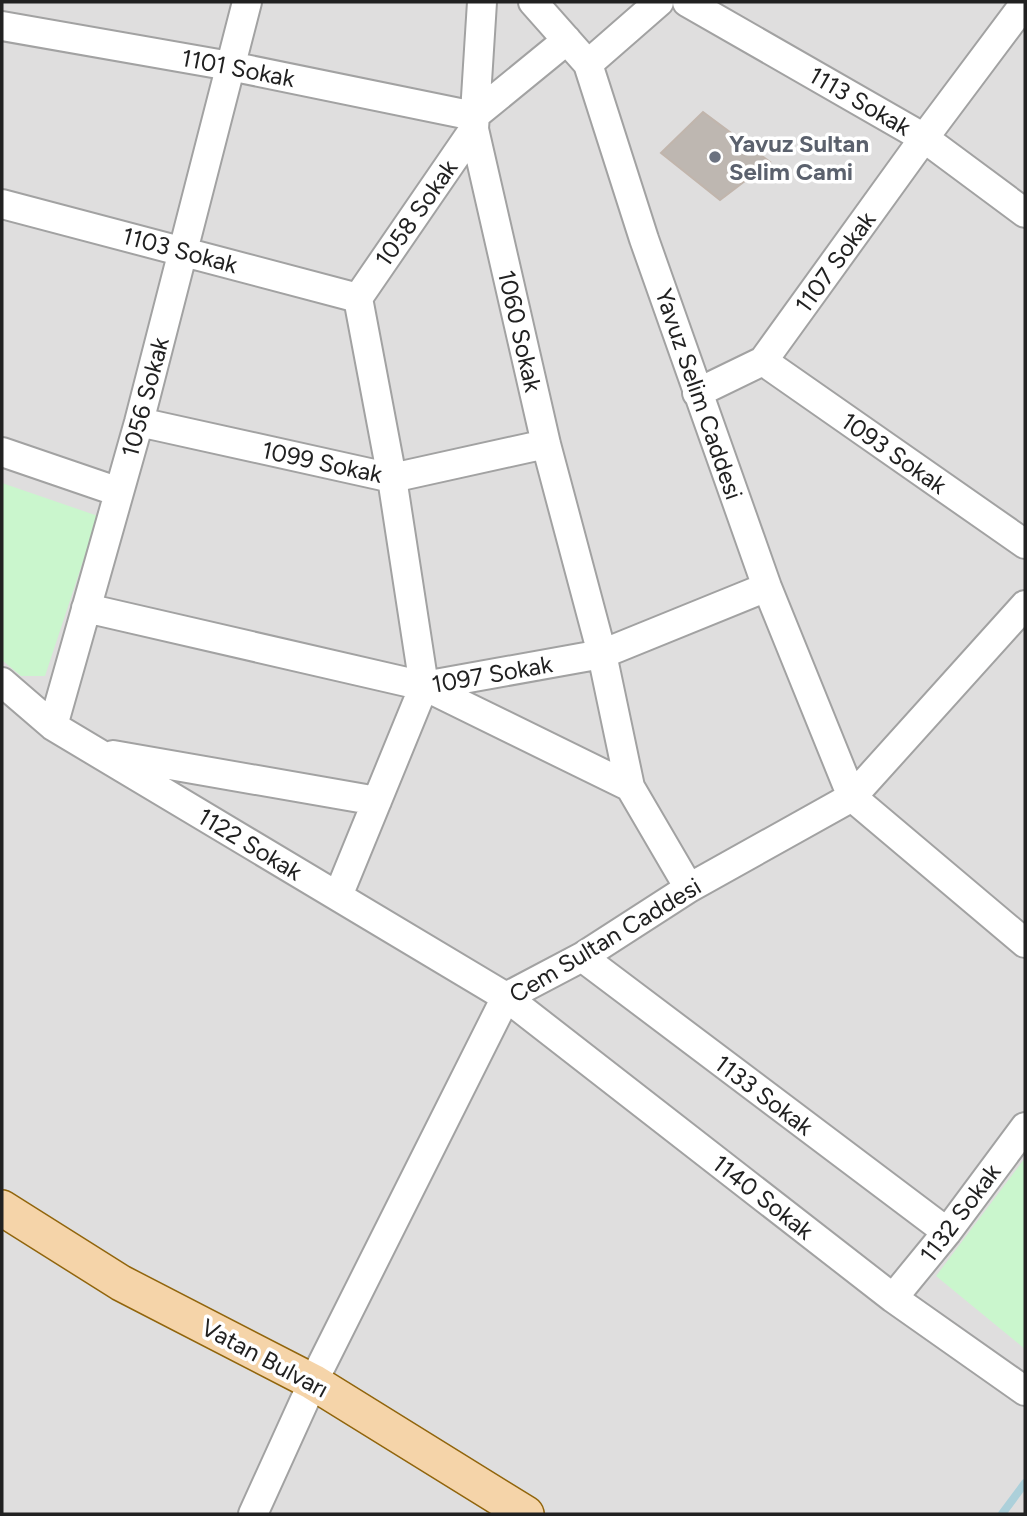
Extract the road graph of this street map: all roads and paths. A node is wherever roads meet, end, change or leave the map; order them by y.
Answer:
1 (247, 2) edge
2 (482, 2) edge
3 (533, 2) edge
4 (659, 2) edge
5 (687, 2) edge
6 (1025, 3) edge
7 (2, 26) edge
8 (567, 40) junction
9 (588, 64) junction
10 (230, 66) junction
11 (474, 123) junction
12 (924, 138) junction
13 (2, 204) edge
14 (1025, 213) edge
15 (184, 251) junction
16 (358, 298) junction
17 (763, 361) junction
18 (697, 393) junction
19 (139, 422) junction
20 (546, 444) junction
21 (2, 452) edge
22 (393, 478) junction
23 (119, 492) junction
24 (1025, 544) edge
25 (767, 587) junction
26 (1025, 605) edge
27 (86, 608) junction
28 (603, 654) junction
29 (2, 682) edge
30 (424, 687) junction
31 (53, 726) junction
32 (97, 752) junction
33 (630, 787) junction
34 (852, 797) junction
35 (377, 801) junction
36 (689, 888) junction
37 (338, 896) junction
38 (1025, 943) edge
39 (582, 957) junction
40 (506, 997) junction
41 (1025, 1127) edge
42 (2, 1208) edge
43 (947, 1233) junction
44 (893, 1298) junction
45 (313, 1382) junction
46 (1025, 1391) edge
47 (253, 1514) edge
48 (526, 1514) edge

1 - 10 street, 1056 Sokak
2 - 11 street, 1060 Sokak
3 - 8 street, Yavuz Selim Caddesi
4 - 9 street
5 - 12 street, 1113 Sokak
6 - 12 street, 1107 Sokak
7 - 10 street, 1101 Sokak
8 - 9 street, Yavuz Selim Caddesi
8 - 11 street
9 - 18 street, Yavuz Selim Caddesi
10 - 11 street, 1101 Sokak
10 - 15 street, 1056 Sokak
11 - 16 street, 1058 Sokak
11 - 20 street, 1060 Sokak
12 - 14 street, 1113 Sokak
12 - 17 street, 1107 Sokak
13 - 15 street, 1103 Sokak
15 - 16 street, 1103 Sokak
15 - 19 street, 1056 Sokak
16 - 22 street
17 - 18 street, 1107 Sokak
17 - 24 street, 1093 Sokak
18 - 25 street, Yavuz Selim Caddesi
19 - 22 street, 1099 Sokak
19 - 23 street, 1056 Sokak
20 - 22 street, 1099 Sokak
20 - 28 street, 1060 Sokak
21 - 23 street
22 - 30 street
23 - 27 street, 1056 Sokak
25 - 28 street, 1097 Sokak
25 - 34 street, Yavuz Selim Caddesi
26 - 34 street, Cem Sultan Caddesi
27 - 30 street, 1097 Sokak
27 - 31 street, 1056 Sokak
28 - 30 street, 1097 Sokak
28 - 33 street, 1060 Sokak
29 - 31 street, 1122 Sokak
30 - 33 street
30 - 35 street
31 - 32 street, 1122 Sokak
32 - 35 street
32 - 37 street, 1122 Sokak
33 - 36 street
34 - 36 street, Cem Sultan Caddesi
34 - 38 street
35 - 37 street
36 - 39 street, Cem Sultan Caddesi
37 - 40 street, 1122 Sokak
39 - 40 street, Cem Sultan Caddesi
39 - 43 street, 1133 Sokak
40 - 44 street, 1140 Sokak
40 - 45 street, Cem Sultan Caddesi
41 - 43 street, 1132 Sokak
42 - 45 main road, Vatan Bulvarı
43 - 44 street, 1132 Sokak
44 - 46 street, 1140 Sokak
45 - 47 street, Cem Sultan Caddesi
45 - 48 main road, Vatan Bulvarı

